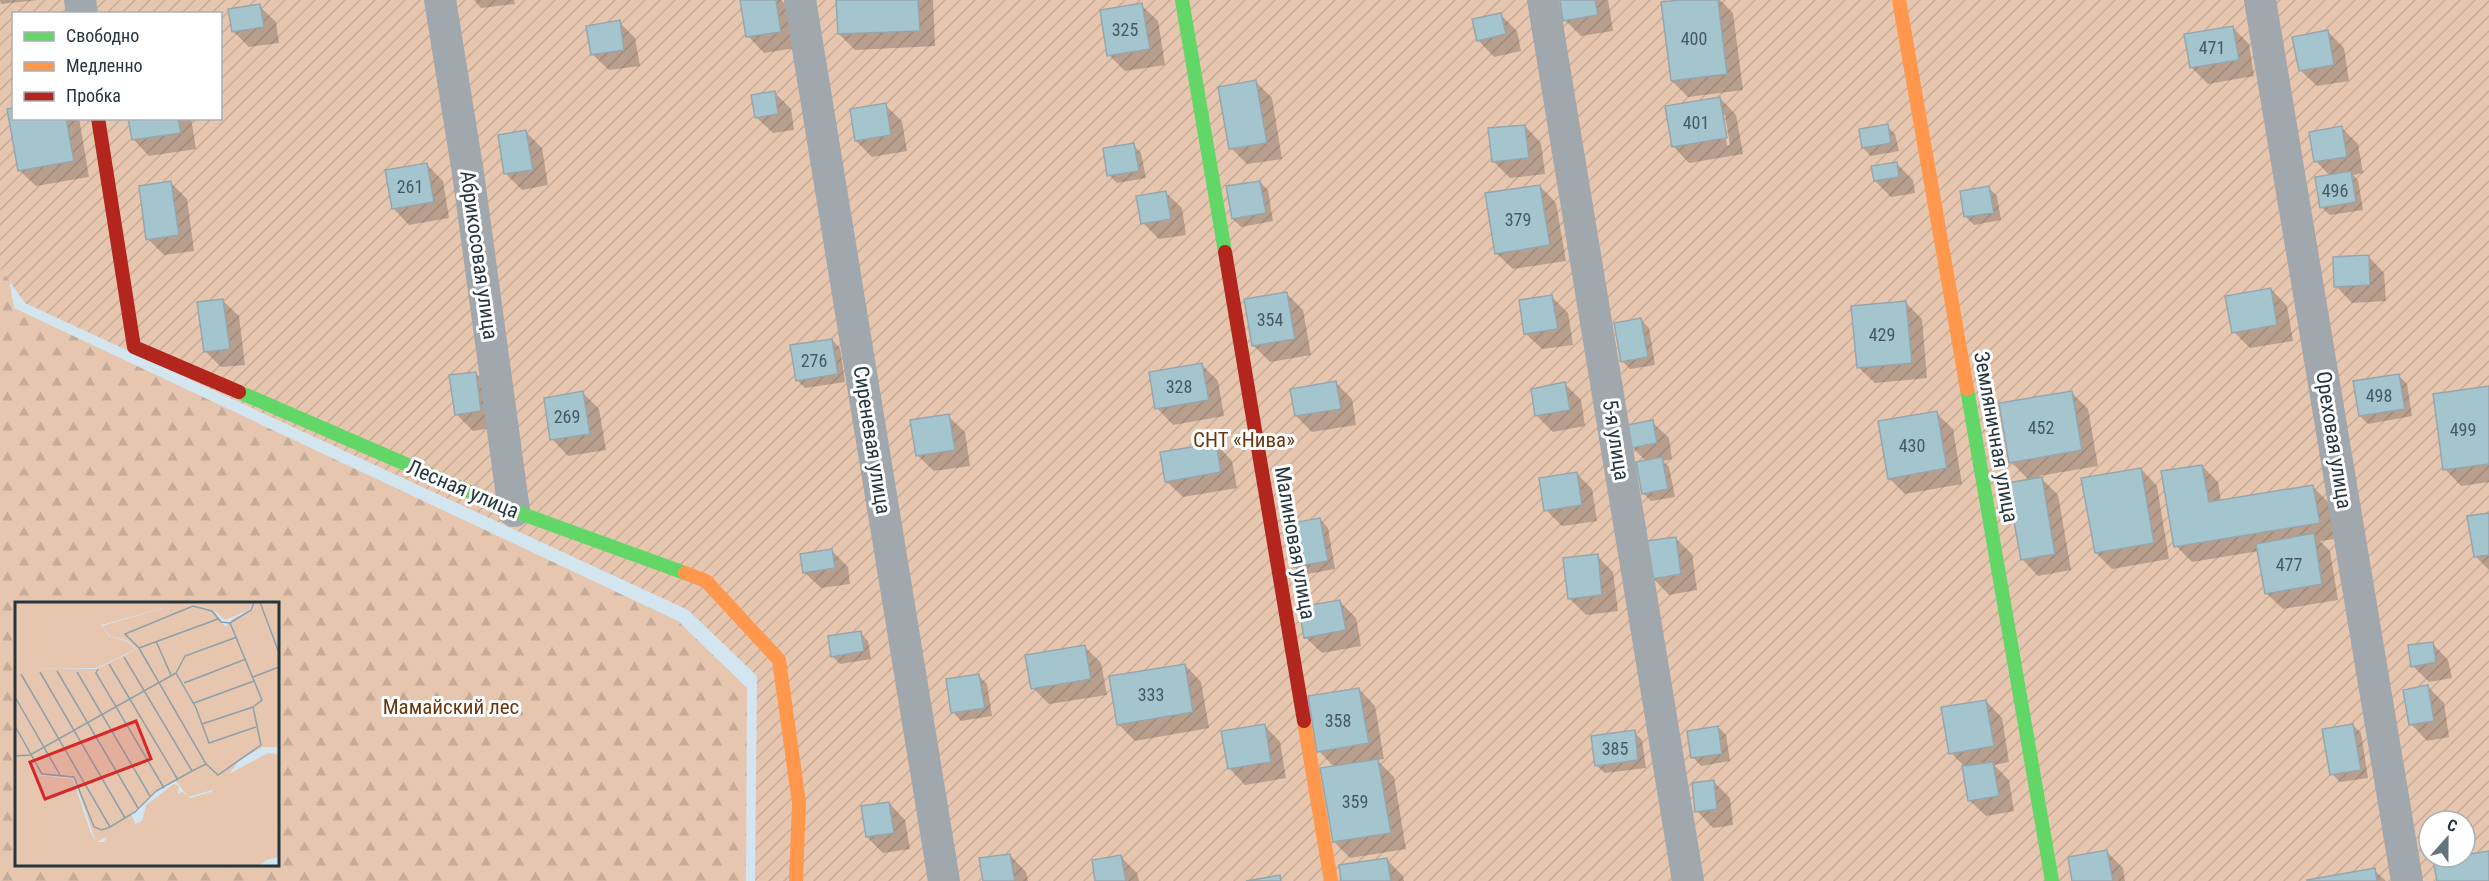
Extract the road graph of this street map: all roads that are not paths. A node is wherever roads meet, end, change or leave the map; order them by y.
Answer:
1 (440, 0) edge
2 (800, 0) edge
3 (1182, 0) edge
4 (1544, 0) edge
5 (1899, 0) edge
6 (2260, 0) edge
7 (98, 120) edge
8 (513, 511) junction
9 (796, 881) edge
10 (944, 881) edge
11 (1331, 881) edge
12 (1688, 881) edge
13 (2052, 881) edge
14 (2407, 881) edge

1 - 8 street, Абрикосовая улица
2 - 10 street, Сиреневая улица
3 - 11 street, Малиновая улица
4 - 12 street, 5-я улица
5 - 13 street, Земляничная улица
6 - 14 street, Ореховая улица
7 - 8 street, Лесная улица
8 - 9 street, Лесная улица

